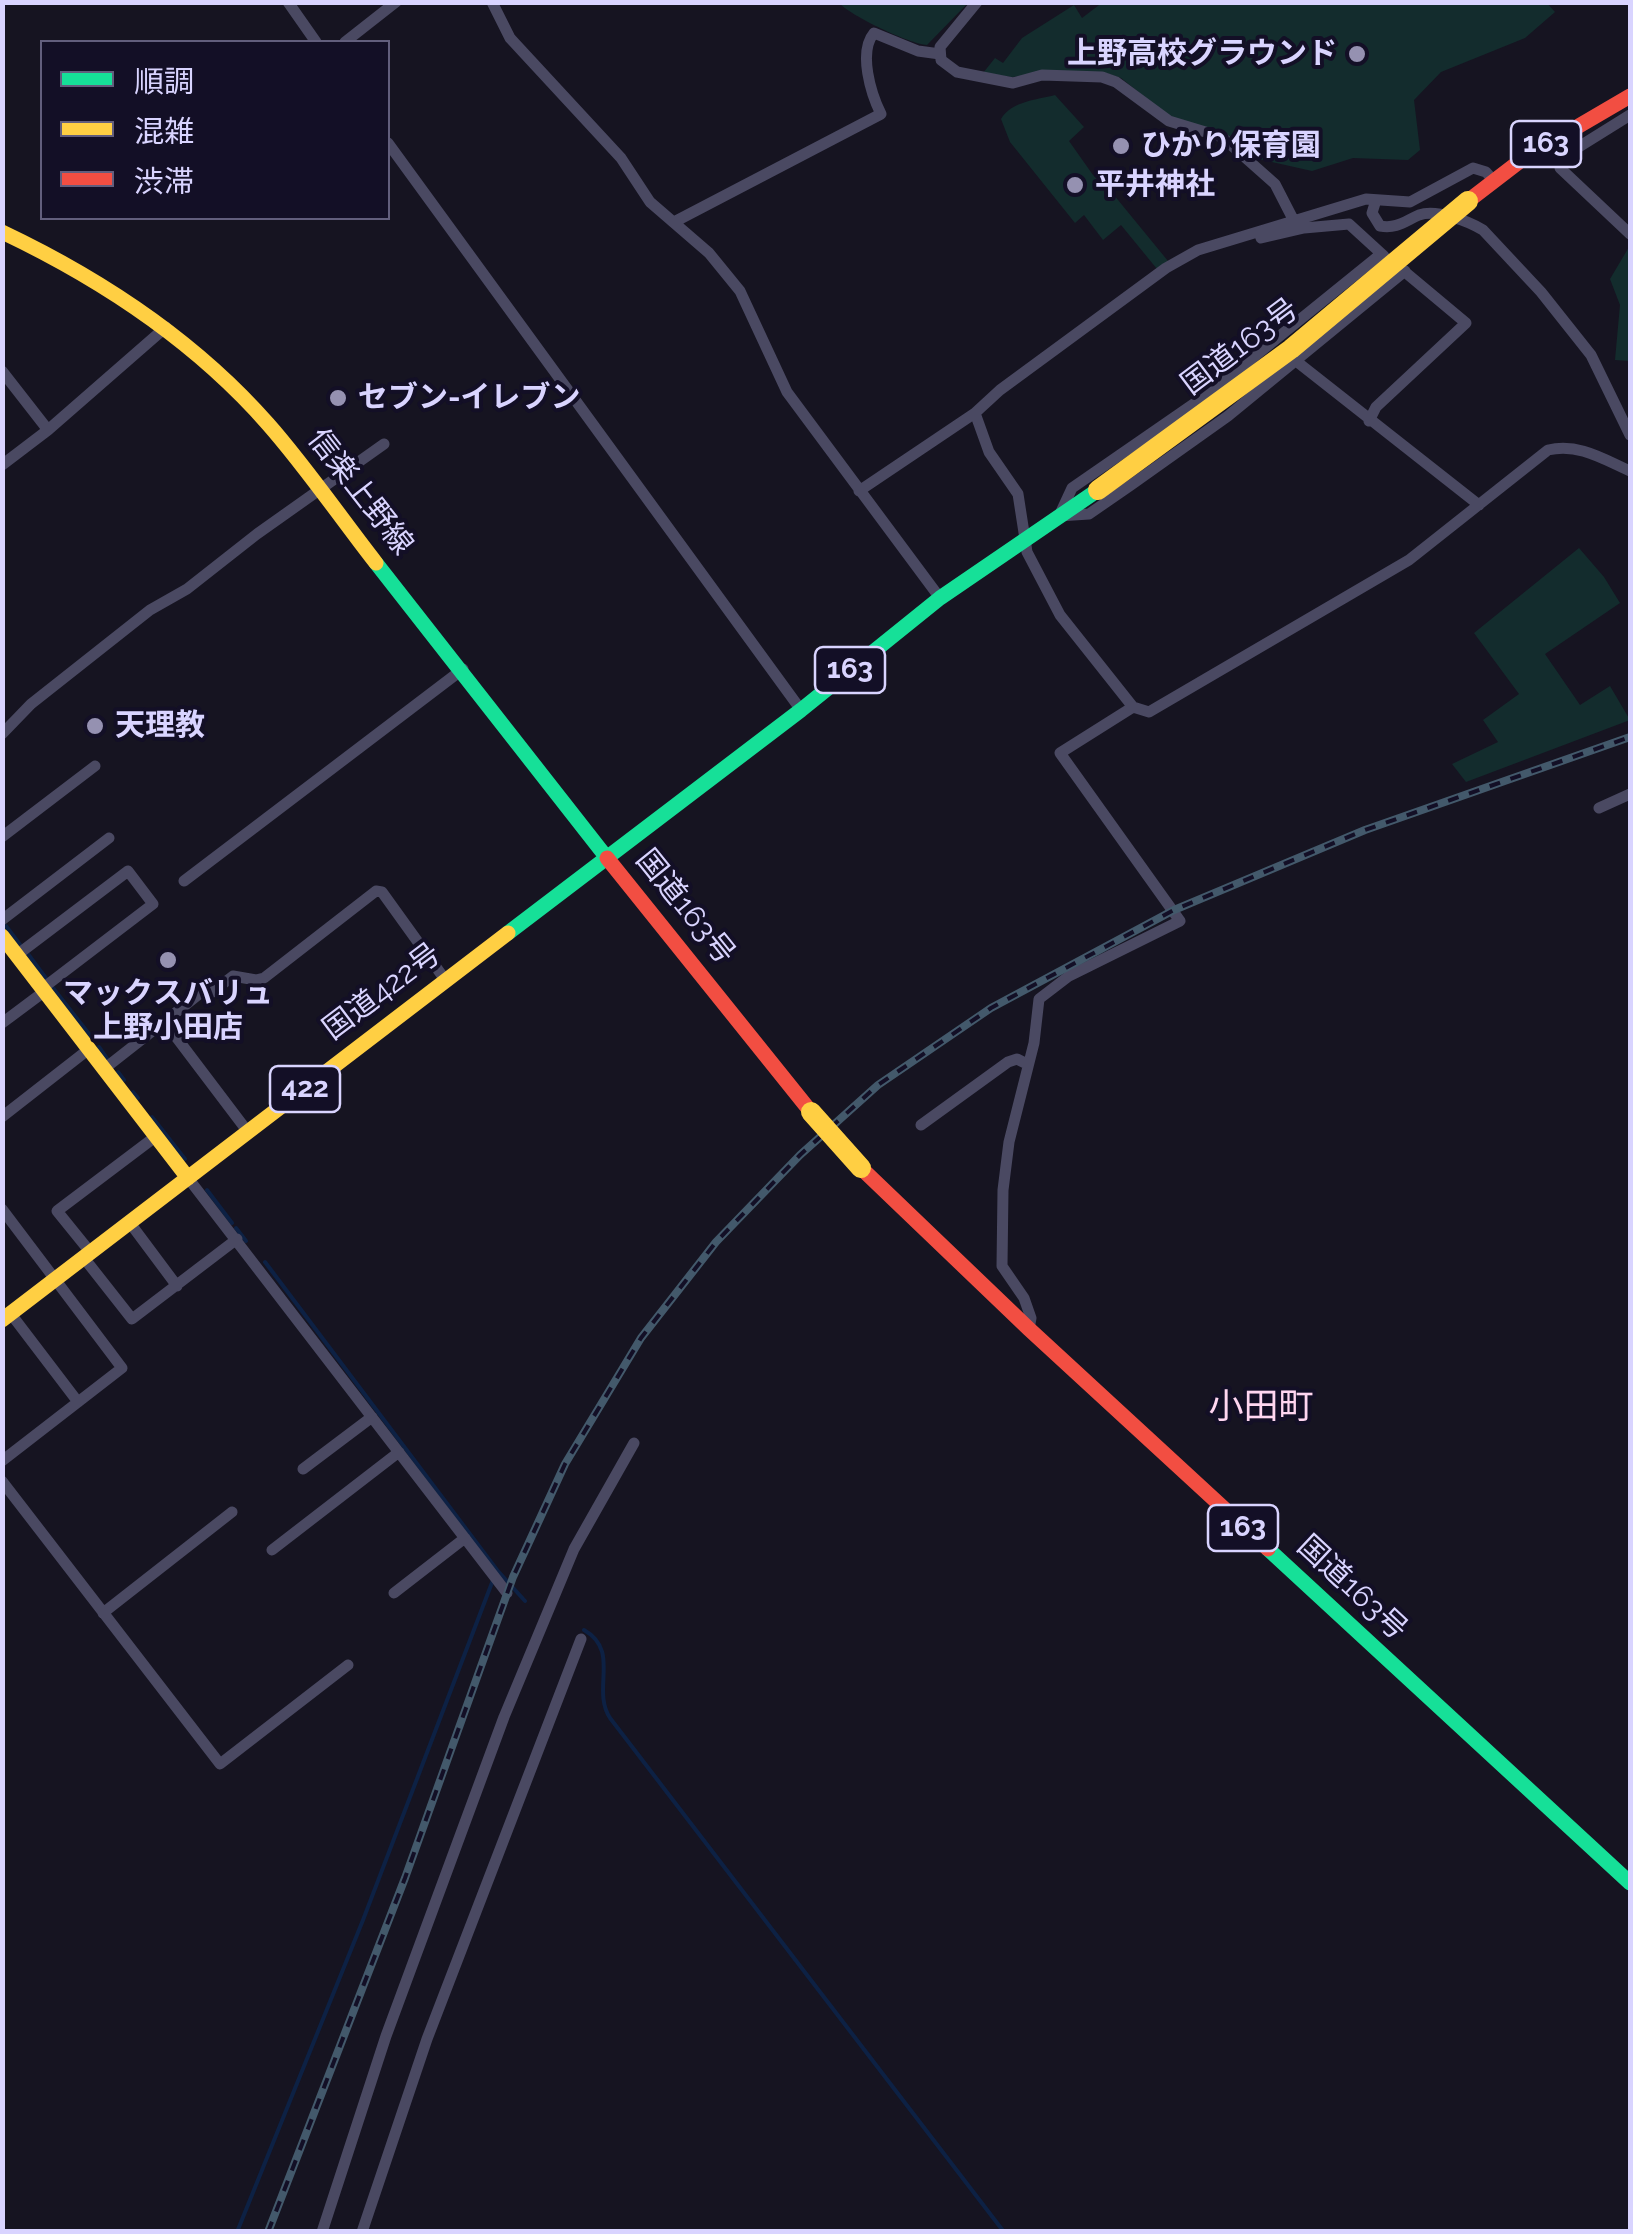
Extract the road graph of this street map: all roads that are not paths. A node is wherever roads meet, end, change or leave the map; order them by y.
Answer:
1 (288, 2) edge
2 (396, 2) edge
3 (492, 2) edge
4 (976, 2) edge
5 (315, 40) edge
6 (348, 40) edge
7 (940, 54) junction
8 (1630, 96) edge
9 (1630, 116) edge
10 (390, 147) edge
11 (1493, 180) junction
12 (1376, 200) junction
13 (676, 221) junction
14 (1294, 221) junction
15 (2, 232) edge
16 (1630, 234) edge
17 (1229, 241) junction
18 (1382, 254) junction
19 (1404, 271) junction
20 (166, 327) junction
21 (1296, 361) junction
22 (2, 370) edge
23 (975, 412) junction
24 (1369, 421) junction
25 (48, 430) junction
26 (1630, 435) edge
27 (384, 444) dead end
28 (2, 465) edge
29 (1630, 472) edge
30 (320, 490) junction
31 (860, 491) junction
32 (1479, 504) junction
33 (1059, 516) junction
34 (1025, 538) junction
35 (940, 598) junction
36 (463, 669) junction
37 (1134, 708) junction
38 (800, 710) junction
39 (2, 734) edge
40 (95, 766) dead end
41 (1630, 794) edge
42 (1599, 808) dead end
43 (2, 837) edge
44 (109, 838) dead end
45 (607, 858) junction
46 (184, 881) dead end
47 (2, 920) edge
48 (2, 936) edge
49 (18, 955) junction
50 (446, 981) junction
51 (44, 990) junction
52 (169, 1018) junction
53 (2, 1024) edge
54 (90, 1050) junction
55 (1028, 1064) junction
56 (104, 1068) junction
57 (2, 1118) edge
58 (921, 1126) dead end
59 (248, 1132) junction
60 (156, 1136) junction
61 (188, 1178) junction
62 (2, 1209) edge
63 (130, 1223) junction
64 (237, 1240) junction
65 (88, 1256) junction
66 (56, 1280) junction
67 (177, 1286) junction
68 (7, 1317) edge
69 (1029, 1329) junction
70 (78, 1402) junction
71 (372, 1417) junction
72 (634, 1443) dead end
73 (399, 1452) junction
74 (2, 1461) edge
75 (303, 1469) dead end
76 (2, 1481) edge
77 (232, 1512) dead end
78 (465, 1538) junction
79 (272, 1550) dead end
80 (394, 1593) dead end
81 (507, 1593) dead end
82 (103, 1613) junction
83 (581, 1638) dead end
84 (348, 1665) dead end
85 (1630, 1882) edge
86 (322, 2232) edge
87 (362, 2232) edge

1 - 5 street
2 - 6 street
3 - 13 street
4 - 7 street
7 - 13 street
7 - 14 street
8 - 11 main road, 国道163号 / 163
9 - 16 street
10 - 38 street
11 - 12 street
11 - 33 main road, 国道163号 / 163, bridge
12 - 14 street
12 - 26 street
13 - 31 street
14 - 17 street
15 - 20 main road, 信楽上野線
17 - 18 street
17 - 23 street
18 - 19 street
18 - 33 street
19 - 21 street
19 - 24 street
20 - 25 street
20 - 30 main road, 信楽上野線
21 - 24 street
21 - 33 street
22 - 25 street
23 - 31 street
23 - 34 street
24 - 32 street
25 - 28 street
27 - 30 street
29 - 32 street
30 - 36 main road, 信楽上野線
30 - 39 street
31 - 35 street
32 - 37 street
33 - 34 main road, 国道163号 / 163
34 - 35 main road, 国道163号 / 163
34 - 37 street
35 - 38 main road, 国道163号 / 163
36 - 45 main road, 信楽上野線
36 - 46 street
37 - 55 street
38 - 45 main road, 国道163号 / 163
40 - 43 street
41 - 42 street
44 - 47 street
45 - 50 main road, 国道422号 / 422
45 - 69 main road, 国道163号 / 163, bridge
48 - 49 main road
49 - 51 main road
49 - 51 street
50 - 52 street
50 - 59 main road, 国道422号 / 422
51 - 53 street
51 - 54 main road
52 - 56 street
52 - 59 street
54 - 56 main road
54 - 57 street
55 - 58 street
55 - 69 street
56 - 60 main road
59 - 61 main road, 国道422号 / 422
60 - 61 main road
60 - 65 street
61 - 63 main road, 国道422号 / 422
61 - 64 street
62 - 66 street
63 - 65 main road, 国道422号 / 422
63 - 67 street
64 - 67 street
64 - 71 street
65 - 66 main road, 国道422号 / 422
65 - 67 street
66 - 68 main road, 国道422号 / 422
66 - 70 street
68 - 70 street
69 - 85 main road, 国道163号 / 163
70 - 74 street
71 - 73 street
71 - 75 street
72 - 86 street
73 - 78 street
73 - 79 street
76 - 82 street
77 - 82 street
78 - 80 street
78 - 81 street
82 - 84 street
83 - 87 street

